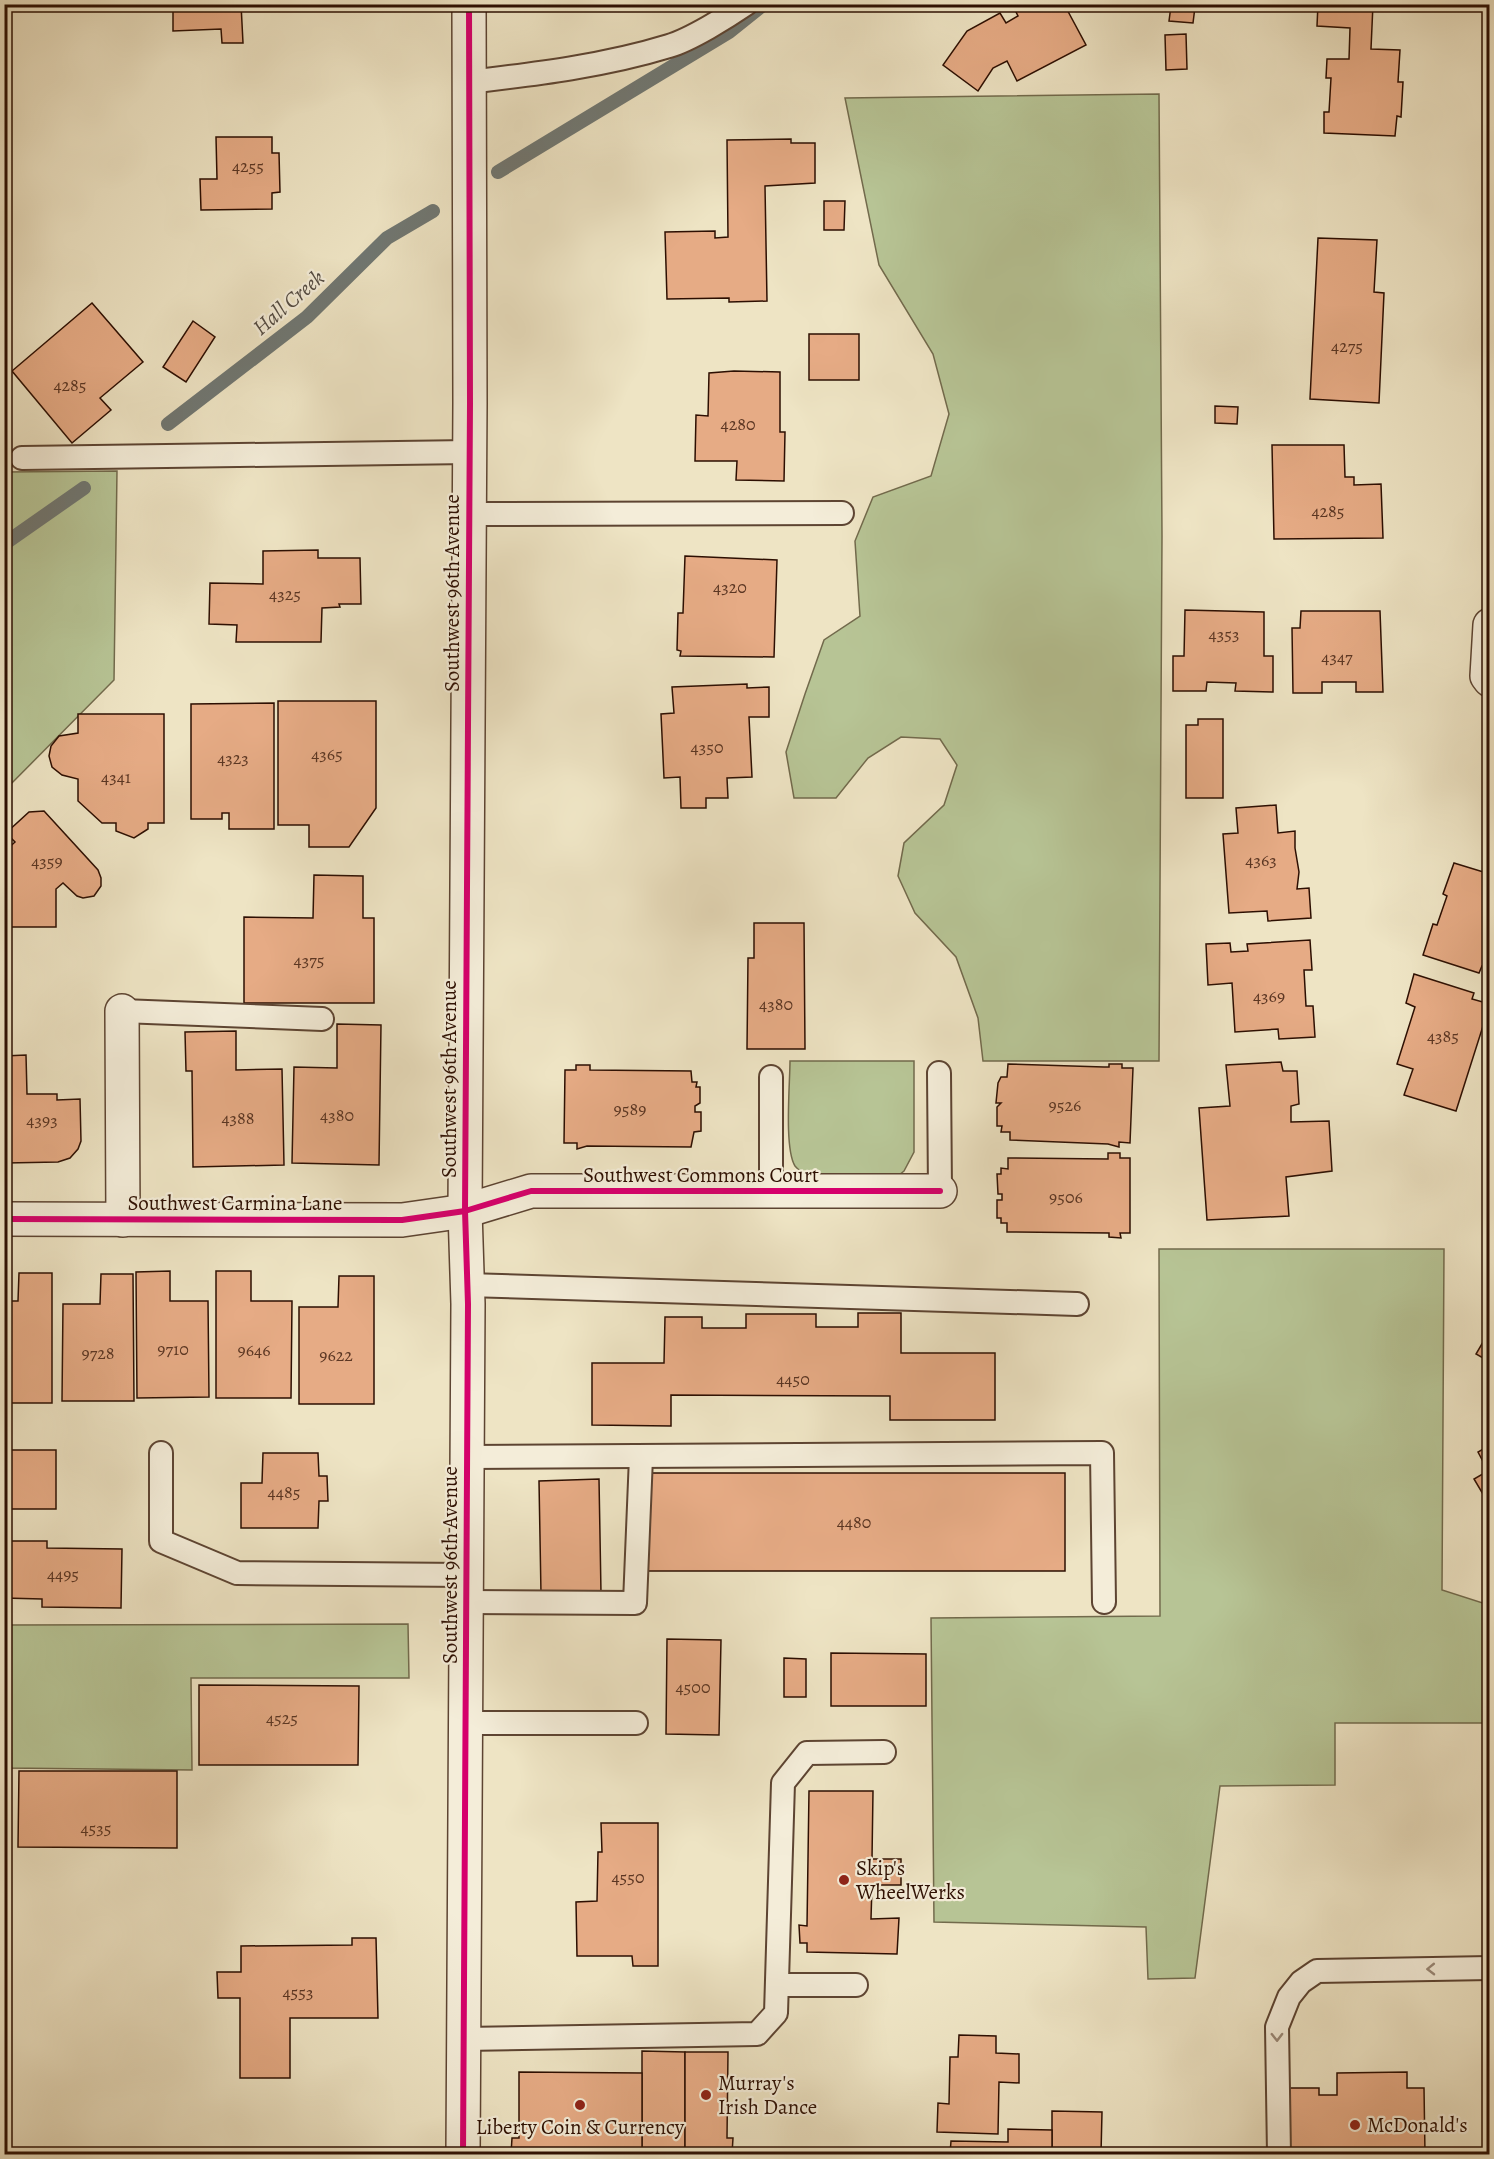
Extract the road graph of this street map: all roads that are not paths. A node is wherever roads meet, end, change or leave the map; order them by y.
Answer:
1 (469, 4) edge
2 (746, 4) edge
3 (469, 82) junction
4 (469, 452) junction
5 (22, 458) dead end
6 (842, 513) dead end
7 (469, 514) junction
8 (1490, 625) edge
9 (1490, 680) edge
10 (122, 1011) joint
11 (322, 1019) dead end
12 (939, 1073) dead end
13 (771, 1077) dead end
14 (940, 1191) joint
15 (771, 1192) junction
16 (465, 1211) junction
17 (4, 1219) edge
18 (123, 1220) junction
19 (467, 1285) junction
20 (1077, 1304) dead end
21 (161, 1454) dead end
22 (641, 1456) junction
23 (467, 1457) junction
24 (466, 1588) junction
25 (1104, 1602) dead end
26 (465, 1723) junction
27 (636, 1723) dead end
28 (884, 1752) dead end
29 (1490, 1968) edge
30 (777, 1985) junction
31 (856, 1985) dead end
32 (464, 2039) junction
33 (463, 2154) edge
34 (1279, 2154) edge

1 - 3 street, Southwest 96th Avenue
2 - 3 lane
3 - 4 street, Southwest 96th Avenue
4 - 5 lane
4 - 7 street, Southwest 96th Avenue
6 - 7 lane
7 - 16 street, Southwest 96th Avenue
8 - 9 street
10 - 11 lane
10 - 18 street
12 - 14 lane
13 - 15 lane
14 - 15 street, Southwest Commons Court
15 - 16 street, Southwest Commons Court
16 - 18 street, Southwest Carmina Lane
16 - 19 street, Southwest 96th Avenue
17 - 18 street, Southwest Carmina Lane
19 - 20 lane
19 - 23 street, Southwest 96th Avenue
21 - 24 lane
22 - 23 lane
22 - 24 lane
22 - 25 lane
23 - 24 street, Southwest 96th Avenue
24 - 26 street, Southwest 96th Avenue
26 - 27 lane
26 - 32 street, Southwest 96th Avenue
28 - 30 lane
29 -> 34 lane
30 - 31 lane
30 - 32 lane
32 - 33 street, Southwest 96th Avenue

